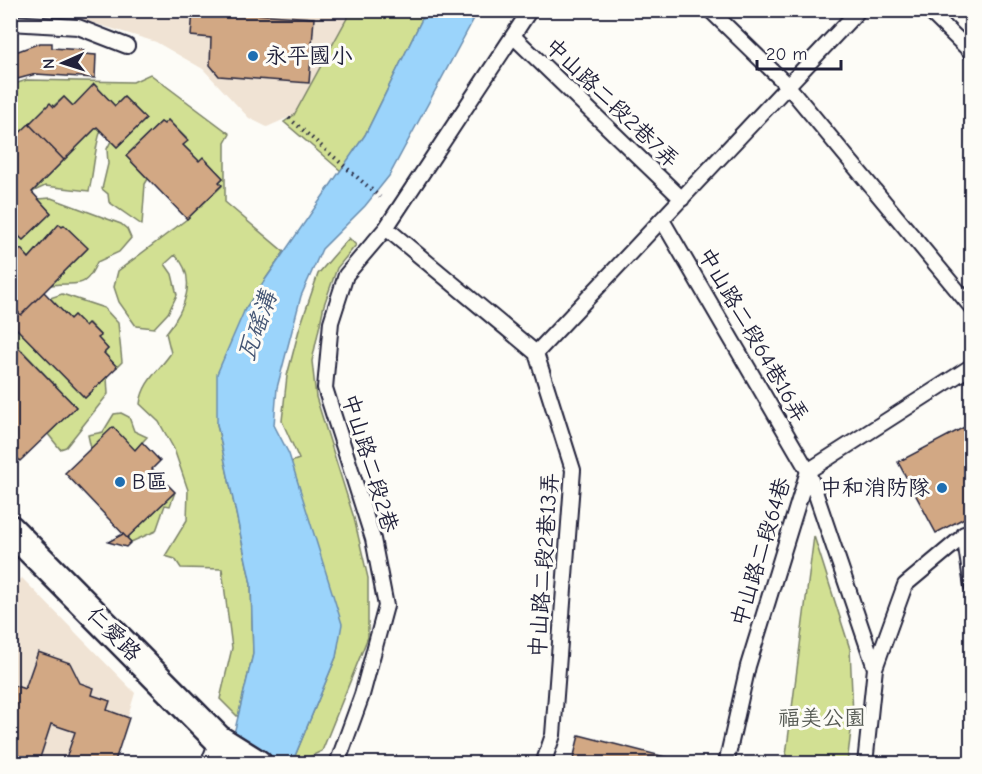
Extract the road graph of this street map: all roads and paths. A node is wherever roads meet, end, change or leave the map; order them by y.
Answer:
1 (530, 10) edge
2 (710, 10) edge
3 (858, 10) edge
4 (928, 10) edge
5 (10, 23) edge
6 (513, 36) junction
7 (128, 46) dead end
8 (972, 53) edge
9 (788, 86) junction
10 (289, 118) dead end
11 (380, 197) dead end
12 (682, 200) junction
13 (662, 220) junction
14 (386, 228) junction
15 (972, 308) edge
16 (536, 353) junction
17 (972, 366) edge
18 (808, 471) junction
19 (968, 532) edge
20 (13, 539) edge
21 (972, 587) edge
22 (875, 668) junction
23 (218, 739) junction
24 (208, 764) edge
25 (258, 764) edge
26 (337, 764) edge
27 (543, 764) edge
28 (726, 764) edge
29 (865, 764) edge

1 - 6 lane, 中山路二段2巷
2 - 9 lane
3 - 9 lane
4 - 8 lane
5 - 7 lane
6 - 12 lane, 中山路二段2巷7弄
6 - 14 lane, 中山路二段2巷
9 - 12 lane
9 - 15 lane
10 - 11 path
12 - 13 lane
13 - 16 lane
13 - 18 lane, 中山路二段64巷16弄
14 - 16 lane
14 - 26 lane, 中山路二段2巷
16 - 27 lane, 中山路二段2巷13弄
17 - 18 lane, 中山路二段64巷
18 - 22 lane, 中山路二段64巷16弄
18 - 28 lane, 中山路二段64巷
19 - 21 lane
19 - 22 lane
20 - 23 street, 仁愛路
22 - 29 lane
23 - 24 lane
23 - 25 street, 仁愛路

